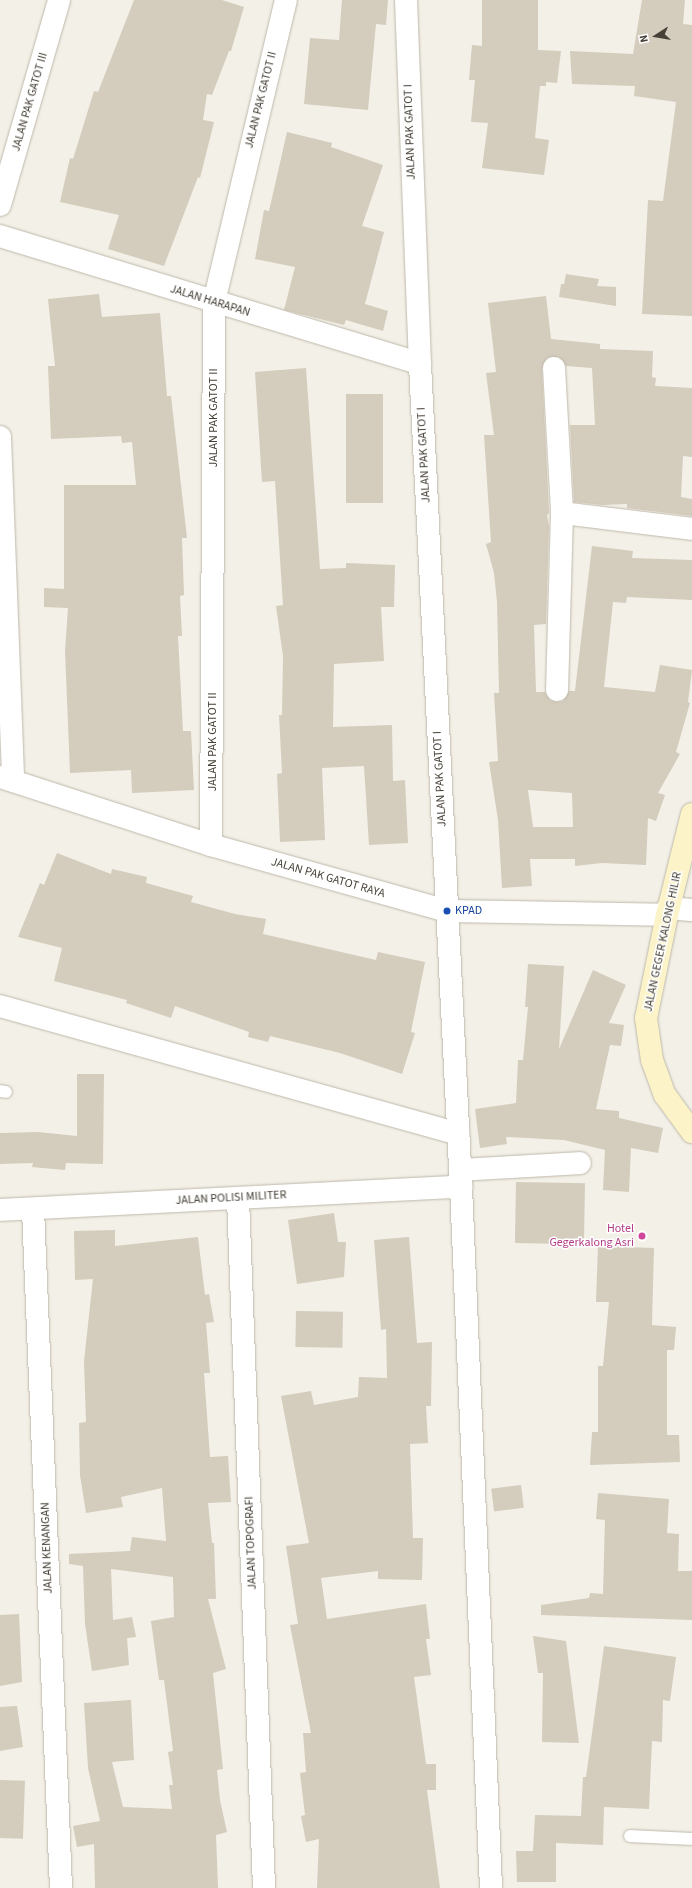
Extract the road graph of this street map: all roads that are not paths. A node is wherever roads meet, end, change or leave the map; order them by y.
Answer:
1 (60, 0) edge
2 (286, 0) edge
3 (406, 0) edge
4 (0, 205) edge
5 (0, 236) edge
6 (214, 302) junction
7 (420, 364) junction
8 (554, 368) dead end
9 (0, 437) edge
10 (562, 513) junction
11 (692, 529) edge
12 (557, 690) dead end
13 (7, 779) edge
14 (692, 814) edge
15 (211, 845) junction
16 (692, 910) edge
17 (447, 911) junction
18 (668, 912) junction
19 (0, 1006) edge
20 (692, 1132) edge
21 (458, 1134) junction
22 (580, 1162) dead end
23 (461, 1179) junction
24 (238, 1198) junction
25 (33, 1209) junction
26 (0, 1210) edge
27 (630, 1836) dead end
28 (692, 1839) edge
29 (61, 1888) edge
30 (264, 1888) edge
31 (491, 1888) edge

1 - 4 street, JALAN PAK GATOT III
2 - 6 street, JALAN PAK GATOT II
3 - 7 street, JALAN PAK GATOT I
5 - 6 street, JALAN HARAPAN
6 - 7 street, JALAN HARAPAN
6 - 15 street, JALAN PAK GATOT II
7 - 17 street, JALAN PAK GATOT I
8 - 10 street
9 - 13 street
10 - 11 street
10 - 12 street
13 - 15 street, JALAN PAK GATOT RAYA
14 - 18 main road, JALAN GEGER KALONG HILIR
15 - 17 street, JALAN PAK GATOT RAYA
16 - 18 street, JALAN PAK GATOT RAYA
17 - 18 street, JALAN PAK GATOT RAYA
17 - 21 street, JALAN PAK GATOT I
18 - 20 main road, JALAN GEGER KALONG HILIR
19 - 21 street
21 - 23 street, JALAN PAK GATOT I
22 - 23 street, JALAN POLISI MILITER
23 - 24 street, JALAN POLISI MILITER
23 - 31 street, JALAN PAK GATOT I
24 - 25 street, JALAN POLISI MILITER
24 - 30 street, JALAN TOPOGRAFI
25 - 26 street, JALAN POLISI MILITER
25 - 29 street, JALAN KENANGAN
27 - 28 lane

